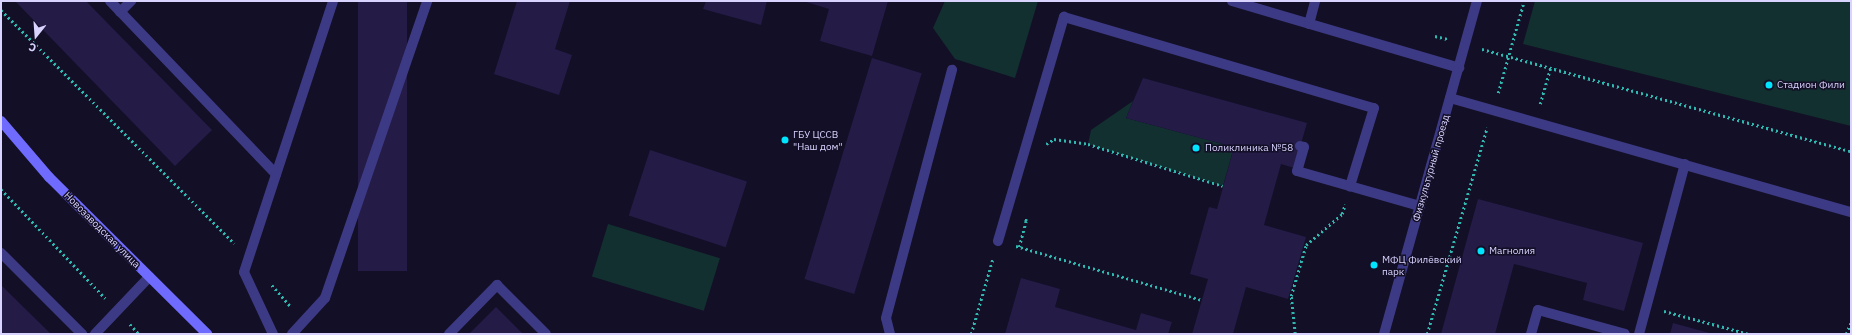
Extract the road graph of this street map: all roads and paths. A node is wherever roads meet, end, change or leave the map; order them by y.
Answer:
1 (110, 1) edge
2 (131, 1) edge
3 (333, 1) edge
4 (427, 1) edge
5 (1232, 1) edge
6 (1315, 1) edge
7 (1477, 1) edge
8 (1524, 1) edge
9 (1, 10) edge
10 (120, 12) junction
11 (1309, 24) junction
12 (1435, 36) dead end
13 (1465, 44) junction
14 (1508, 56) junction
15 (1459, 68) junction
16 (1550, 68) junction
17 (952, 70) dead end
18 (1450, 98) junction
19 (1493, 110) junction
20 (1, 121) edge
21 (1536, 121) junction
22 (1044, 145) dead end
23 (1300, 146) dead end
24 (1851, 151) edge
25 (1685, 164) junction
26 (276, 174) junction
27 (1223, 186) dead end
28 (1350, 186) junction
29 (1, 189) edge
30 (1420, 206) junction
31 (1851, 212) edge
32 (1023, 214) dead end
33 (998, 241) junction
34 (1019, 247) junction
35 (1, 254) edge
36 (249, 257) junction
37 (149, 277) junction
38 (268, 281) dead end
39 (1202, 300) dead end
40 (1647, 306) junction
41 (117, 311) junction
42 (303, 322) junction
43 (1851, 322) edge
44 (82, 334) edge
45 (95, 334) edge
46 (140, 334) edge
47 (207, 334) edge
48 (273, 334) edge
49 (292, 334) edge
50 (449, 334) edge
51 (546, 334) edge
52 (890, 334) edge
53 (971, 334) edge
54 (1295, 334) edge
55 (1384, 334) edge
56 (1427, 334) edge
57 (1531, 334) edge
58 (1625, 334) edge
59 (1639, 334) edge
60 (1749, 334) edge
61 (1846, 334) edge

1 - 10 street
2 - 10 street
3 - 26 street
4 - 42 street
5 - 11 street
6 - 11 street
7 - 13 street, Физкультурный проезд
8 - 14 path
9 - 36 path
10 - 26 street
11 - 15 street
12 - 13 path
13 - 14 path
13 - 15 street, Физкультурный проезд
14 - 16 path
14 - 19 path
15 - 18 street, Физкультурный проезд
16 - 21 path
16 - 24 path
17 - 52 street
18 - 19 street
18 - 30 street, Физкультурный проезд
19 - 21 street
19 - 56 path
20 - 37 street, Новозаводская улица
21 - 25 street
22 - 27 path
23 - 28 street
25 - 31 street
25 - 40 street
26 - 36 street
28 - 30 street
28 - 33 street
28 - 54 path
29 - 41 path
30 - 55 street, Физкультурный проезд
32 - 34 path
33 - 34 path
33 - 53 path
34 - 39 path
35 - 44 street
36 - 48 street
37 - 41 street
37 - 47 street, Новозаводская улица
38 - 42 path
40 - 59 street
40 - 60 path
41 - 45 street
41 - 46 path
42 - 49 street
43 - 61 path
50 - 51 street
57 - 58 street

